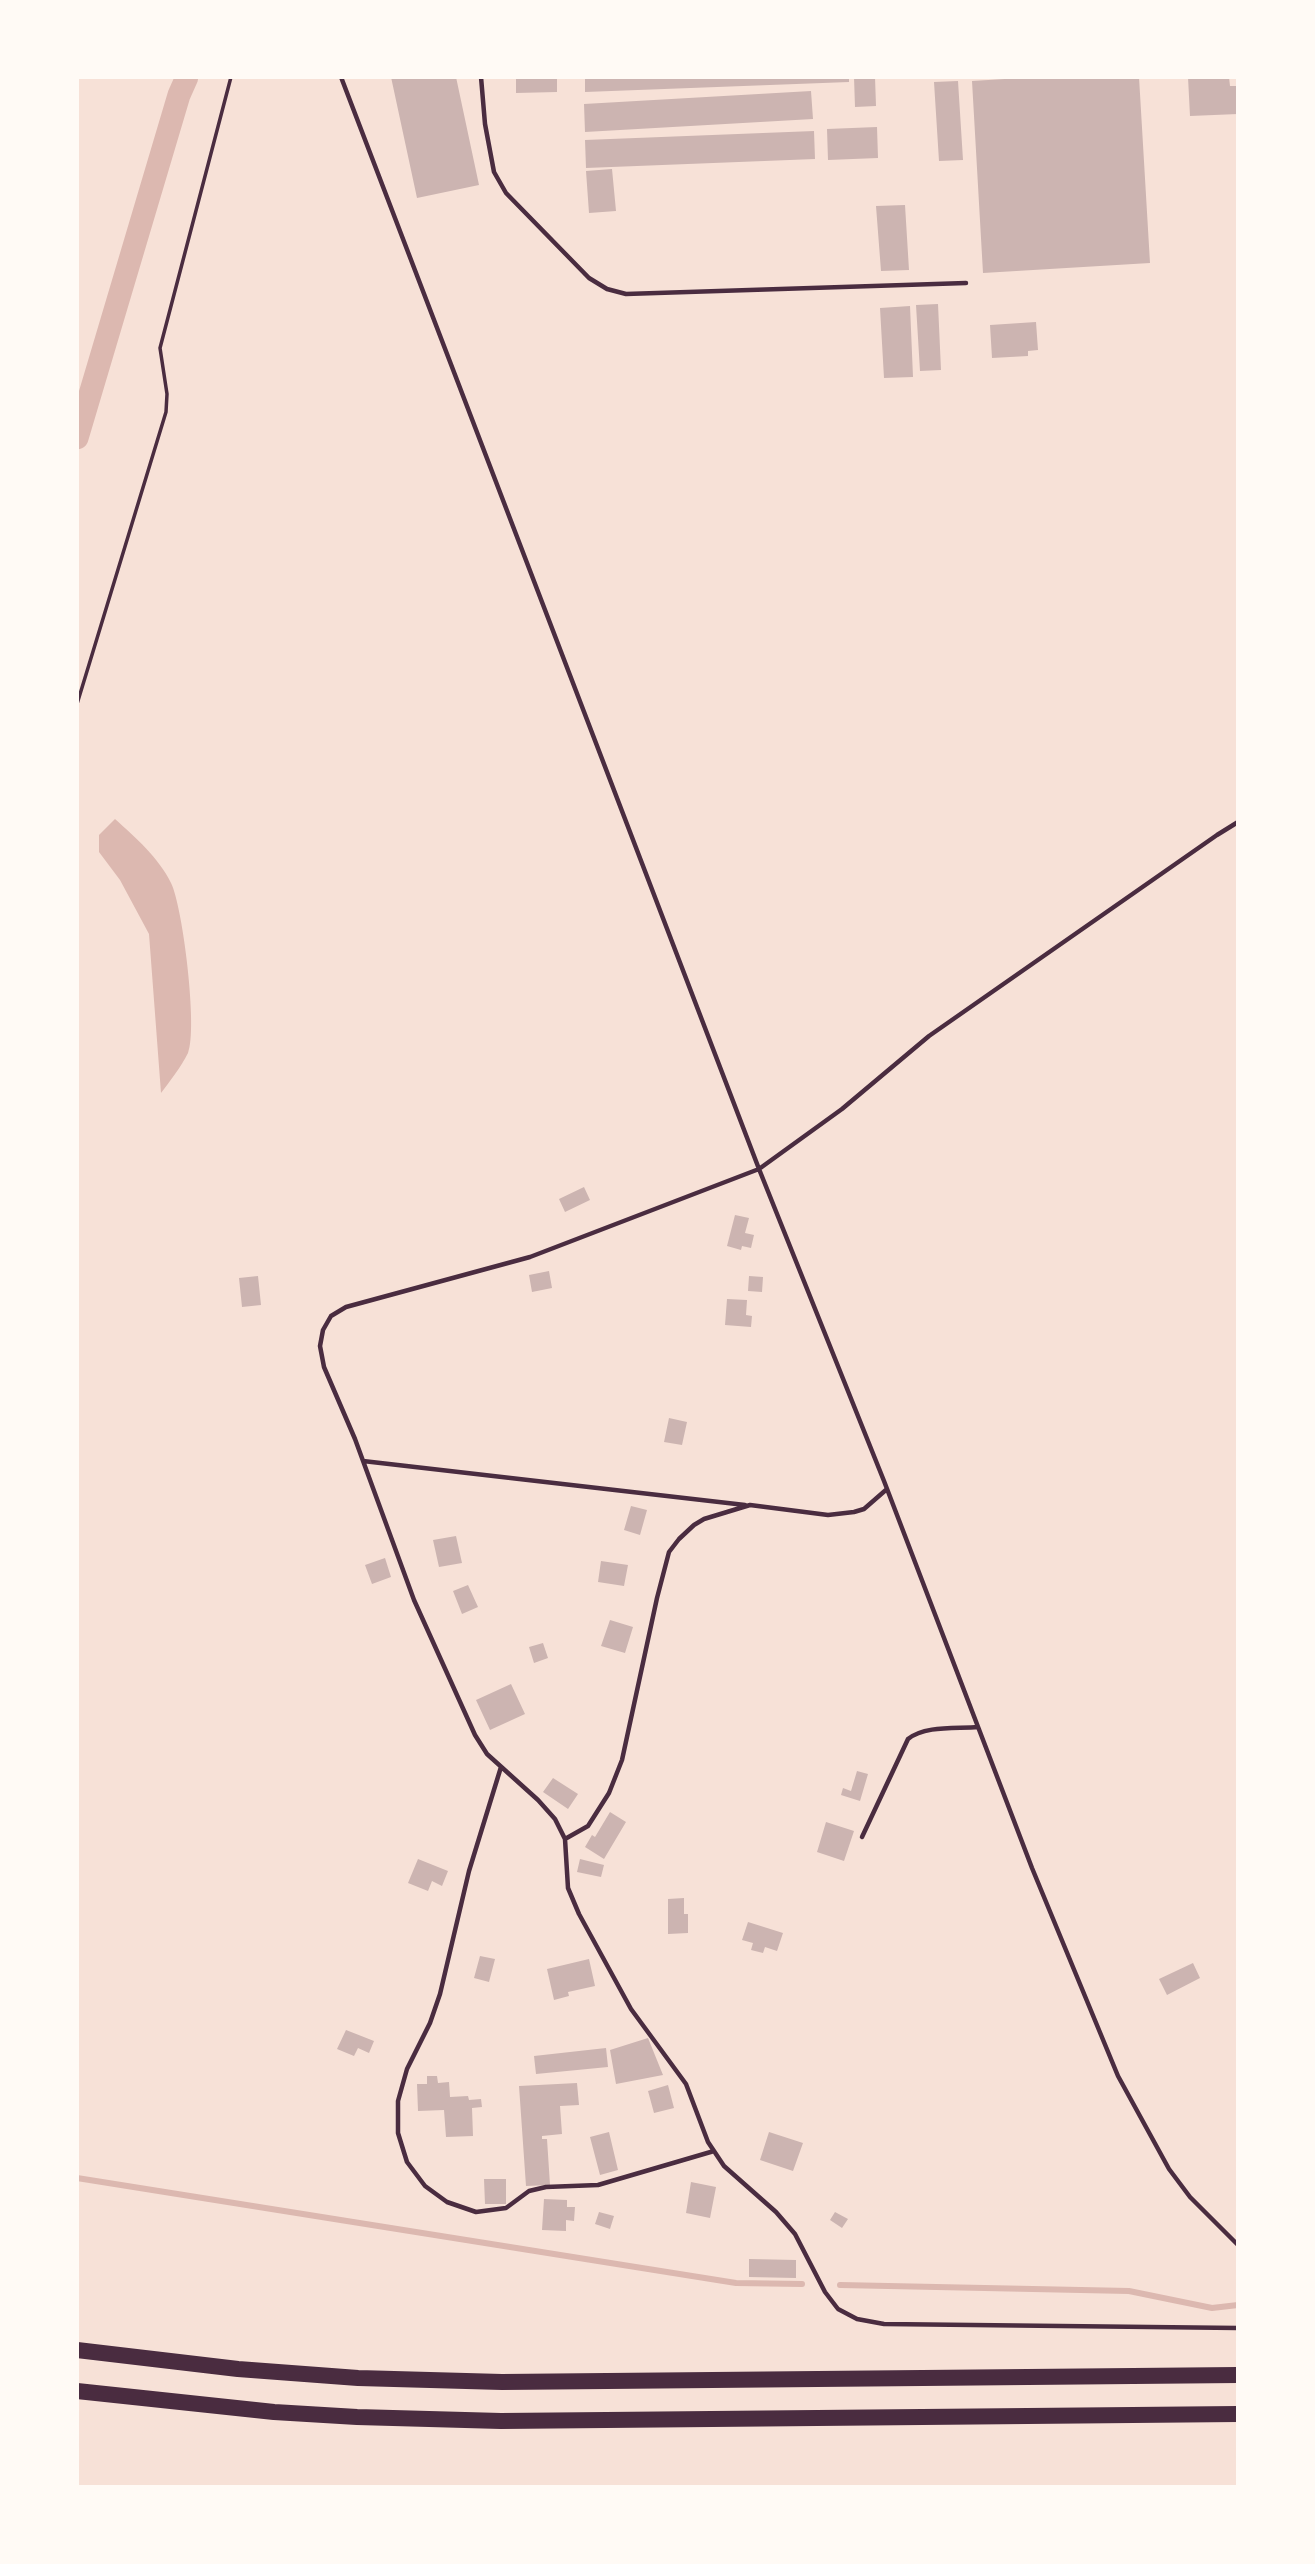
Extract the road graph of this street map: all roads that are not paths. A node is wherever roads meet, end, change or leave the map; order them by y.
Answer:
1 (341, 77) edge
2 (481, 77) edge
3 (966, 283) dead end
4 (1238, 822) edge
5 (759, 1169) junction
6 (363, 1461) junction
7 (887, 1489) junction
8 (750, 1505) junction
9 (978, 1727) junction
10 (501, 1767) junction
11 (862, 1837) dead end
12 (565, 1839) junction
13 (714, 2151) junction
14 (1238, 2245) edge
15 (1238, 2328) edge
16 (77, 2343) edge
17 (77, 2350) edge
18 (139, 2358) junction
19 (1238, 2375) edge
20 (77, 2391) edge
21 (1238, 2414) edge

1 - 5 lane
2 - 3 lane
4 - 5 lane
5 - 6 lane
5 - 7 lane
6 - 8 lane
6 - 10 lane
7 - 8 lane
7 - 9 lane
8 - 12 lane
9 - 11 lane
9 - 14 lane
10 - 12 lane
10 - 13 lane
12 - 13 lane
13 - 15 lane
16 - 18 highway
17 - 18 highway
18 - 19 highway
20 - 21 highway

